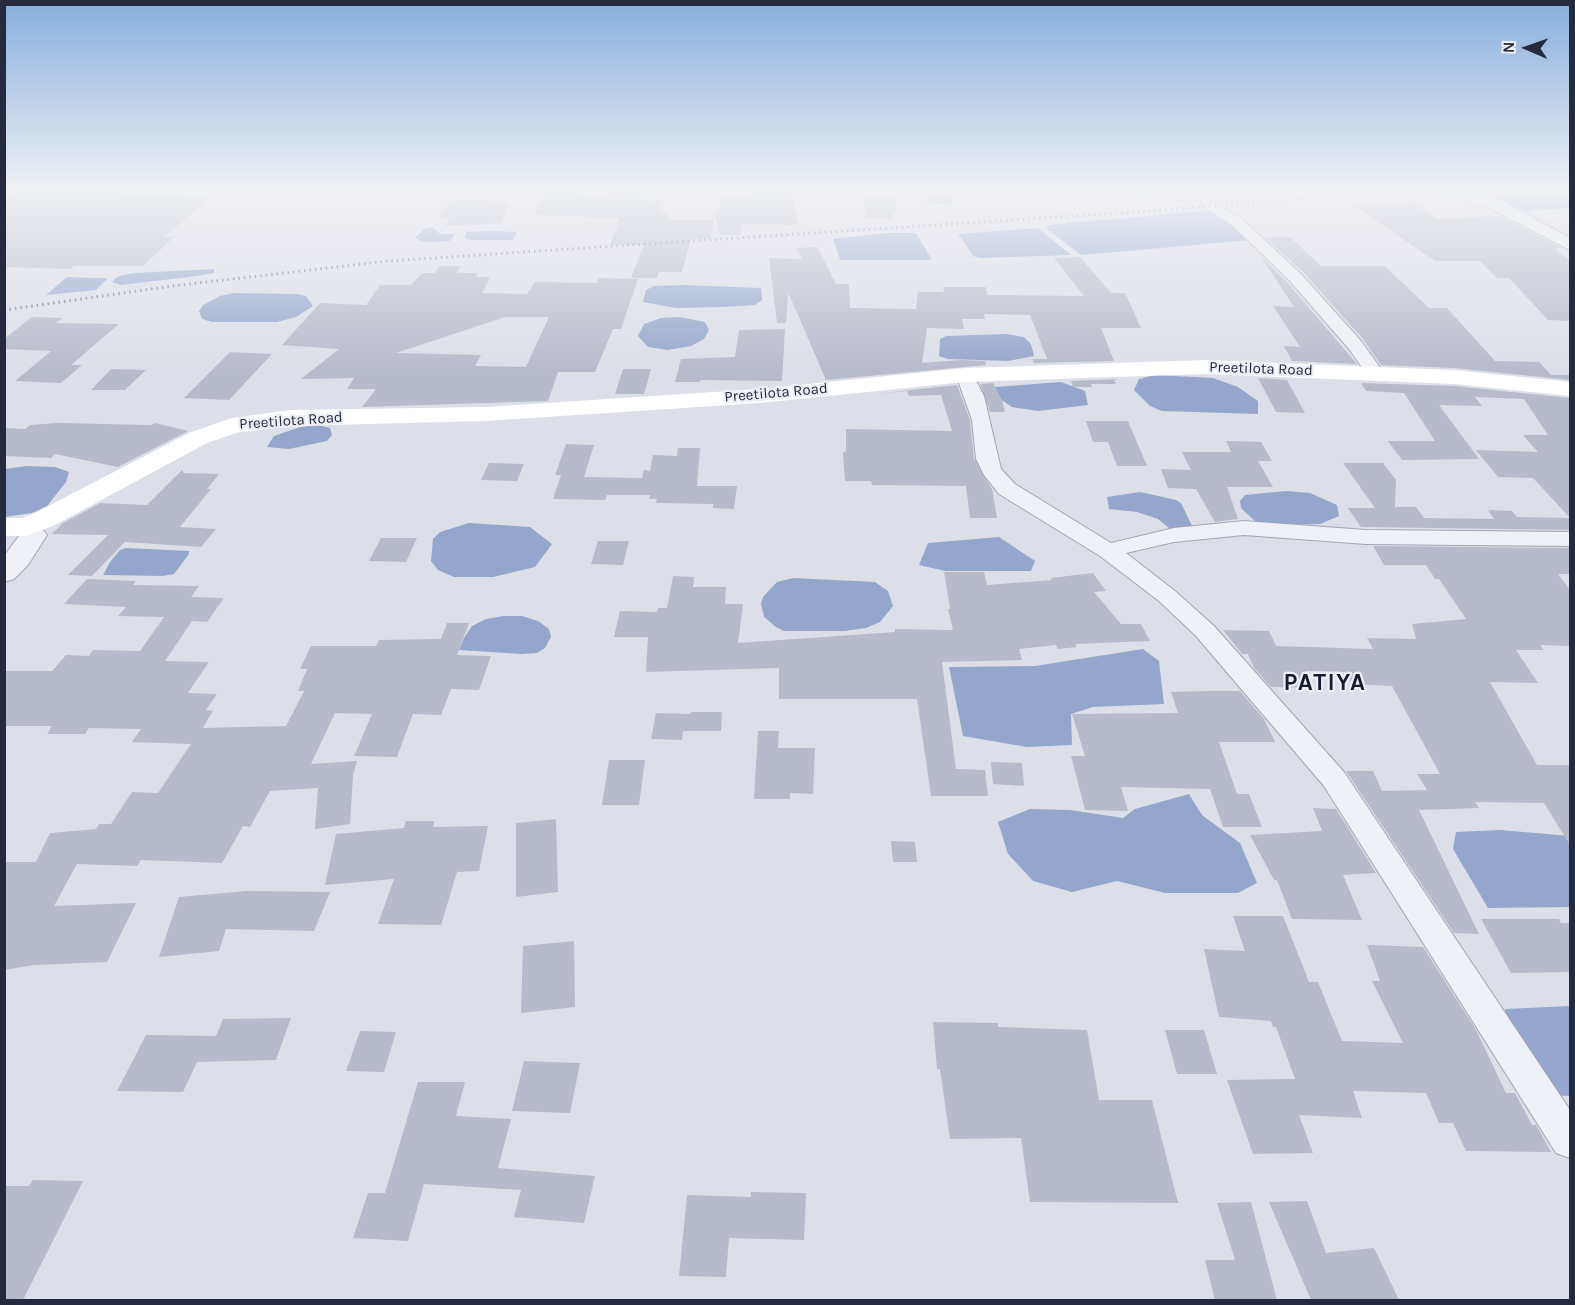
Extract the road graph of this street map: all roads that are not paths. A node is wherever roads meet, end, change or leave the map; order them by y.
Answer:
1 (1266, 250) edge
2 (1375, 373) junction
3 (965, 375) junction
4 (1570, 389) edge
5 (15, 527) edge
6 (1570, 539) edge
7 (1108, 551) junction
8 (4, 573) edge
9 (1570, 1141) edge

1 - 2 street
2 - 3 main road, Preetilota Road
2 - 4 main road, Preetilota Road
3 - 5 main road, Preetilota Road
3 - 7 street
5 - 8 street
6 - 7 street
7 - 9 street

